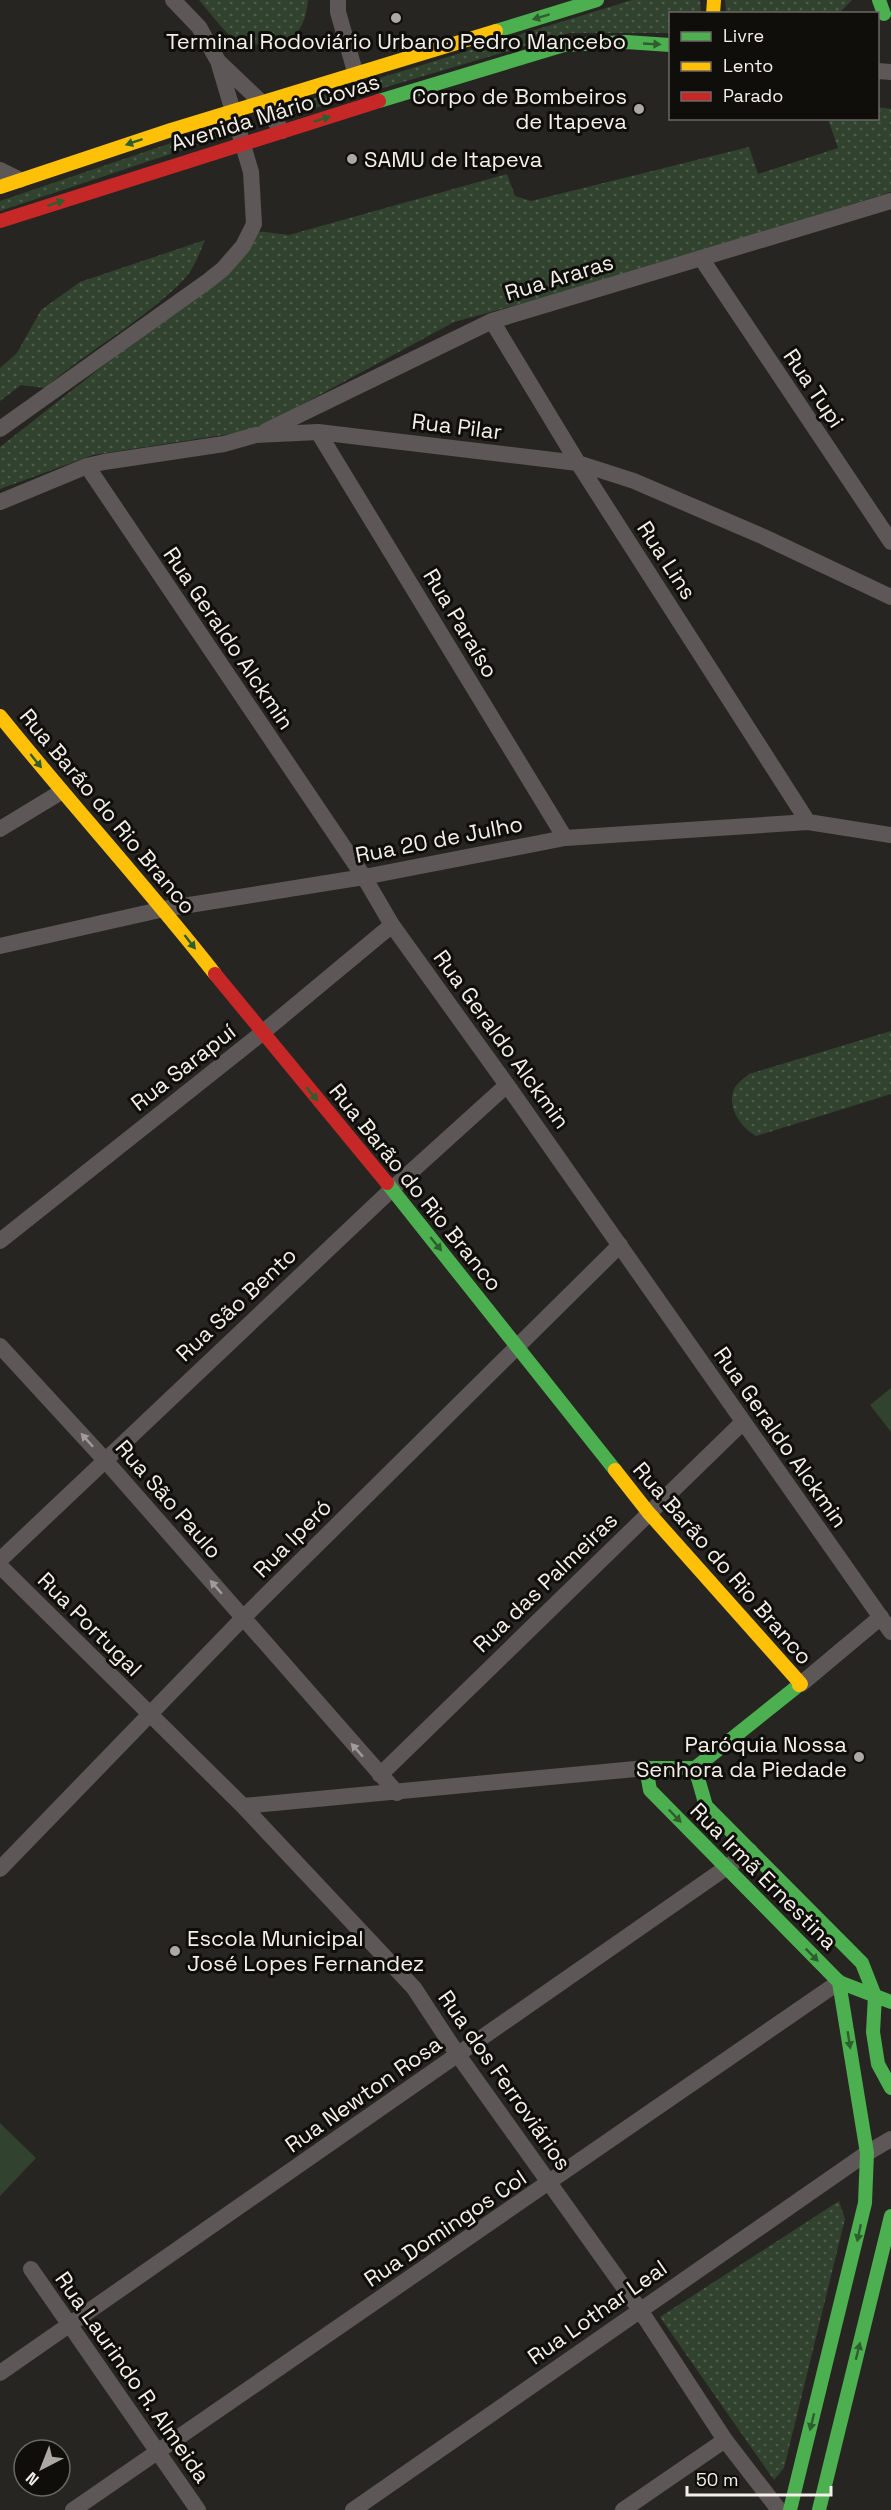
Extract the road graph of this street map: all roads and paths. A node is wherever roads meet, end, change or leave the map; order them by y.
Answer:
1 (173, 0) edge
2 (338, 0) edge
3 (597, 0) edge
4 (669, 45) edge
5 (218, 61) junction
6 (356, 75) junction
7 (262, 103) junction
8 (233, 111) junction
9 (282, 132) junction
10 (242, 143) junction
11 (0, 170) edge
12 (20, 180) junction
13 (0, 187) edge
14 (891, 201) edge
15 (0, 221) edge
16 (700, 258) junction
17 (492, 321) junction
18 (0, 429) edge
19 (318, 432) junction
20 (256, 435) junction
21 (578, 463) junction
22 (87, 466) junction
23 (0, 502) edge
24 (891, 542) edge
25 (891, 597) edge
26 (0, 716) edge
27 (61, 792) junction
28 (808, 822) junction
29 (0, 829) edge
30 (891, 835) edge
31 (565, 838) junction
32 (364, 877) junction
33 (164, 909) junction
34 (392, 925) junction
35 (0, 946) edge
36 (262, 1033) junction
37 (507, 1085) junction
38 (392, 1189) junction
39 (0, 1241) edge
40 (620, 1245) junction
41 (0, 1346) edge
42 (518, 1346) junction
43 (742, 1422) junction
44 (104, 1459) junction
45 (648, 1512) junction
46 (0, 1560) edge
47 (0, 1566) edge
48 (881, 1617) junction
49 (243, 1618) junction
50 (891, 1632) edge
51 (801, 1684) junction
52 (149, 1714) junction
53 (646, 1768) junction
54 (695, 1768) junction
55 (380, 1775) junction
56 (397, 1793) junction
57 (243, 1806) junction
58 (750, 1851) junction
59 (0, 1869) edge
60 (726, 1869) junction
61 (839, 1982) junction
62 (875, 1996) junction
63 (891, 2002) edge
64 (458, 2055) junction
65 (891, 2088) edge
66 (891, 2139) edge
67 (867, 2153) junction
68 (550, 2183) junction
69 (891, 2216) edge
70 (31, 2270) dead end
71 (640, 2310) junction
72 (70, 2324) junction
73 (0, 2373) edge
74 (725, 2440) junction
75 (158, 2450) junction
76 (73, 2510) edge
77 (198, 2510) edge
78 (353, 2510) edge
79 (623, 2510) edge
80 (779, 2510) edge
81 (790, 2510) edge
82 (819, 2510) edge

1 - 5 street
2 - 6 street
3 -> 6 street, Avenida Mário Covas
9 -> 4 street, Avenida Mário Covas
5 - 7 street
5 - 8 street
6 - 7 street, Avenida Mário Covas
7 - 8 street, Avenida Mário Covas
7 - 9 street
8 - 10 street
8 -> 12 street, Avenida Mário Covas
9 - 10 street, Avenida Mário Covas
15 -> 10 street, Avenida Mário Covas
10 - 18 street
11 - 12 street
12 - 13 street, Avenida Mário Covas
14 - 16 street, Rua Araras
16 - 17 street, Rua Araras
16 - 24 street, Rua Tupi
17 - 20 street, Rua Araras
17 - 21 street, Rua Lins
19 - 20 street, Rua Pilar
19 - 21 street, Rua Pilar
19 - 31 street, Rua Paraíso
20 - 22 street, Rua Pilar
21 - 25 street, Rua Pilar
21 - 28 street, Rua Lins
22 - 23 street, Rua Pilar
22 - 32 street, Rua Geraldo Alckmin
26 -> 27 street, Rua Barão do Rio Branco
27 - 29 street
27 - 33 street, Rua Barão do Rio Branco
28 - 30 street, Rua 20 de Julho
28 - 31 street, Rua 20 de Julho
31 - 32 street, Rua 20 de Julho
32 - 33 street, Rua 20 de Julho
32 - 34 street, Rua Geraldo Alckmin
33 - 35 street, Rua 20 de Julho
33 -> 36 street, Rua Barão do Rio Branco
34 - 36 street, Rua Sarapuí
34 - 37 street, Rua Geraldo Alckmin
36 -> 38 street, Rua Barão do Rio Branco
36 - 39 street, Rua Sarapuí
37 - 38 street, Rua São Bento
37 - 40 street, Rua Geraldo Alckmin
38 -> 42 street, Rua Barão do Rio Branco
38 - 44 street, Rua São Bento
40 - 42 street, Rua Iperó
40 - 43 street, Rua Geraldo Alckmin
44 -> 41 street, Rua São Paulo
42 - 45 street, Rua Barão do Rio Branco
42 - 49 street, Rua Iperó
43 - 45 street, Rua das Palmeiras
43 - 48 street, Rua Geraldo Alckmin
44 - 46 street, Rua São Bento
49 -> 44 street, Rua São Paulo
45 - 51 street, Rua Barão do Rio Branco
45 - 55 street, Rua das Palmeiras
47 - 52 street, Rua Portugal
48 - 50 street, Rua Geraldo Alckmin
48 - 51 street
49 - 52 street, Rua Iperó
55 -> 49 street, Rua São Paulo
51 - 54 street
52 - 57 street, Rua dos Ferroviários
52 - 59 street, Rua Iperó
53 - 54 street
53 - 56 street
53 -> 60 street, Rua Irmã Ernestina
54 - 58 street, Rua Irmã Ernestina
55 - 56 street, Rua São Paulo
56 - 57 street
57 - 64 street, Rua dos Ferroviários
58 - 60 street, Rua Newton Rosa
58 - 62 street, Rua Irmã Ernestina
60 -> 61 street, Rua Irmã Ernestina
60 - 64 street, Rua Newton Rosa
61 - 62 street
61 -> 67 street
61 - 68 street, Rua Domingos Col
62 - 63 street
62 - 65 street
64 - 68 street, Rua dos Ferroviários
64 - 72 street, Rua Newton Rosa
66 - 67 street, Rua Lothar Leal
67 - 71 street, Rua Lothar Leal
67 -> 81 street
68 - 71 street, Rua dos Ferroviários
68 - 75 street, Rua Domingos Col
82 -> 69 street
70 - 72 street, Rua Laurindo R. Almeida
71 - 74 street, Rua dos Ferroviários
71 - 78 street, Rua Lothar Leal
72 - 73 street, Rua Newton Rosa
72 - 75 street, Rua Laurindo R. Almeida
74 - 79 street
74 - 80 street, Rua dos Ferroviários
75 - 76 street, Rua Domingos Col
75 - 77 street, Rua Laurindo R. Almeida

